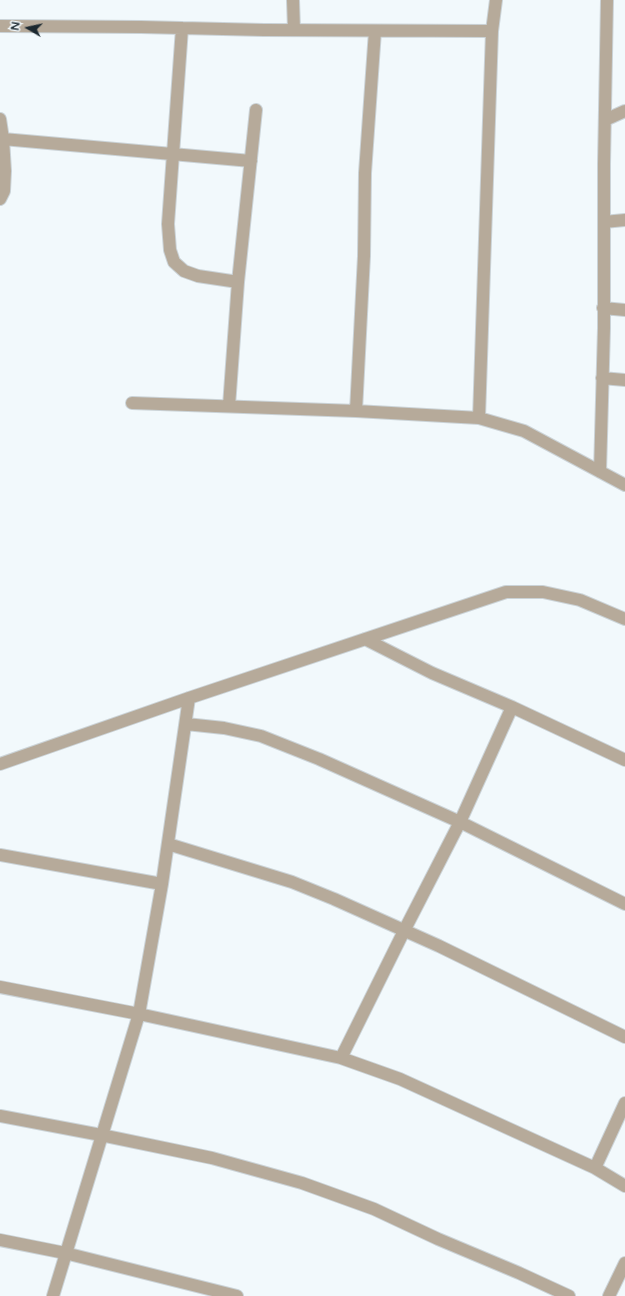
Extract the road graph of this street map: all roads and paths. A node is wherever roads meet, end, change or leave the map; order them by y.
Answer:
1 (293, 0) edge
2 (496, 0) edge
3 (607, 0) edge
4 (0, 26) edge
5 (182, 28) junction
6 (294, 30) junction
7 (375, 31) junction
8 (492, 31) junction
9 (256, 110) dead end
10 (625, 111) edge
11 (0, 120) edge
12 (604, 120) junction
13 (3, 139) junction
14 (173, 154) junction
15 (250, 161) junction
16 (0, 199) edge
17 (625, 220) edge
18 (604, 222) junction
19 (238, 282) junction
20 (603, 308) junction
21 (625, 310) edge
22 (602, 378) junction
23 (625, 380) edge
24 (132, 403) dead end
25 (230, 406) junction
26 (356, 410) junction
27 (479, 418) junction
28 (600, 472) junction
29 (625, 485) edge
30 (625, 619) edge
31 (365, 639) junction
32 (189, 698) junction
33 (512, 707) junction
34 (186, 724) junction
35 (625, 760) edge
36 (0, 764) edge
37 (460, 822) junction
38 (168, 844) junction
39 (0, 855) edge
40 (162, 884) junction
41 (625, 904) edge
42 (404, 931) junction
43 (0, 987) edge
44 (139, 1014) junction
45 (625, 1037) edge
46 (341, 1058) junction
47 (625, 1103) edge
48 (0, 1116) edge
49 (101, 1135) junction
50 (595, 1168) junction
51 (625, 1186) edge
52 (0, 1240) edge
53 (65, 1253) junction
54 (625, 1263) edge
55 (53, 1296) edge
56 (237, 1296) edge
57 (569, 1296) edge
58 (609, 1296) edge

1 - 6 street
2 - 8 street
3 - 12 street
4 - 5 street
5 - 6 street
5 - 14 street
6 - 7 street
7 - 8 street
7 - 26 street
8 - 27 street
9 - 15 street
10 - 12 street
11 - 13 street
12 - 18 street
13 - 14 street
13 - 16 street
14 - 15 street
14 - 19 street
15 - 19 street
17 - 18 street
18 - 20 street
19 - 25 street
20 - 21 street
20 - 22 street
22 - 23 street
22 - 28 street
24 - 25 street
25 - 26 street
26 - 27 street
27 - 28 street
28 - 29 street
30 - 31 street
31 - 32 street
31 - 33 street
32 - 34 street
32 - 36 street
33 - 35 street
33 - 37 street
34 - 37 street
34 - 38 street
37 - 41 street
37 - 42 street
38 - 40 street
38 - 42 street
39 - 40 street
40 - 44 street
42 - 45 street
42 - 46 street
43 - 44 street
44 - 46 street
44 - 49 street
46 - 50 street
47 - 50 street
48 - 49 street
49 - 53 street
49 - 57 street
50 - 51 street
52 - 53 street
53 - 55 street
53 - 56 street
54 - 58 street

